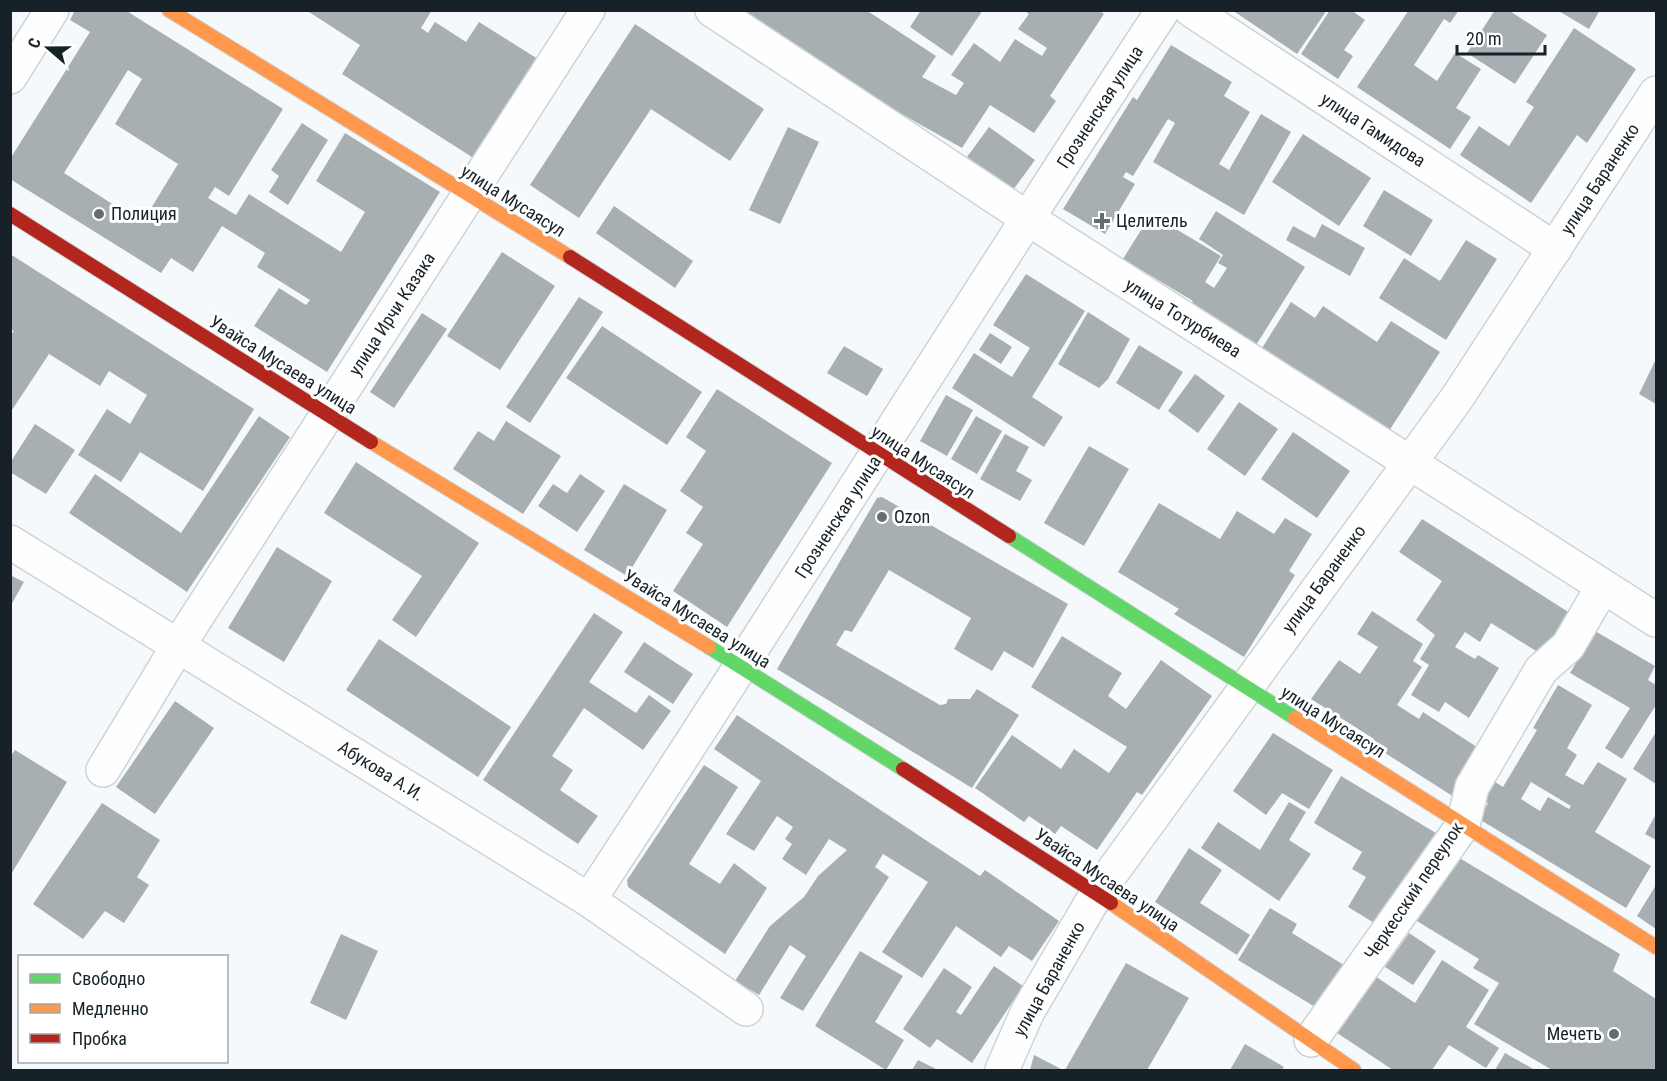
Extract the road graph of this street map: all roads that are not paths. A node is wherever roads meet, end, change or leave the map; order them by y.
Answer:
1 (52, 10) edge
2 (169, 10) edge
3 (588, 10) edge
4 (712, 10) edge
5 (1163, 10) edge
6 (1191, 10) edge
7 (10, 77) edge
8 (1656, 93) edge
9 (470, 194) junction
10 (10, 214) edge
11 (1027, 218) junction
12 (1555, 249) junction
13 (327, 415) junction
14 (878, 454) junction
15 (1410, 462) junction
16 (10, 542) edge
17 (1603, 586) junction
18 (1656, 620) edge
19 (178, 646) junction
20 (742, 667) junction
21 (1245, 688) junction
22 (103, 770) dead end
23 (1463, 825) junction
24 (1097, 893) junction
25 (589, 900) junction
26 (1656, 947) edge
27 (746, 1010) dead end
28 (1311, 1040) junction
29 (1002, 1071) edge
30 (1354, 1071) edge

1 - 7 street
2 - 9 street, улица Мусаясул
3 - 9 street, улица Ирчи Казака
4 - 11 street, улица Тотурбиева
5 - 11 street, Грозненская улица
6 - 12 street, улица Гамидова
8 - 12 street, улица Бараненко
9 - 13 street, улица Ирчи Казака
9 - 14 street, улица Мусаясул
10 - 13 street, Увайса Мусаева улица
11 - 14 street, Грозненская улица
11 - 15 street, улица Тотурбиева
12 - 15 street, улица Бараненко
13 - 19 street, улица Ирчи Казака
13 - 20 street, Увайса Мусаева улица
14 - 20 street, Грозненская улица
14 - 21 street, улица Мусаясул
15 - 17 street, улица Тотурбиева
15 - 21 street, улица Бараненко
16 - 19 street, Абукова А.И.
17 - 18 street, улица Тотурбиева
17 - 23 street, Черкесский переулок
19 - 22 street, улица Ирчи Казака
19 - 25 street, Абукова А.И.
20 - 24 street, Увайса Мусаева улица
20 - 25 street, Грозненская улица
21 - 23 street, улица Мусаясул
21 - 24 street, улица Бараненко
23 - 26 street, улица Мусаясул
23 - 28 street, Черкесский переулок
24 - 28 street, Увайса Мусаева улица
24 - 29 street, улица Бараненко
25 - 27 street, Абукова А.И.
28 - 30 street, Увайса Мусаева улица

